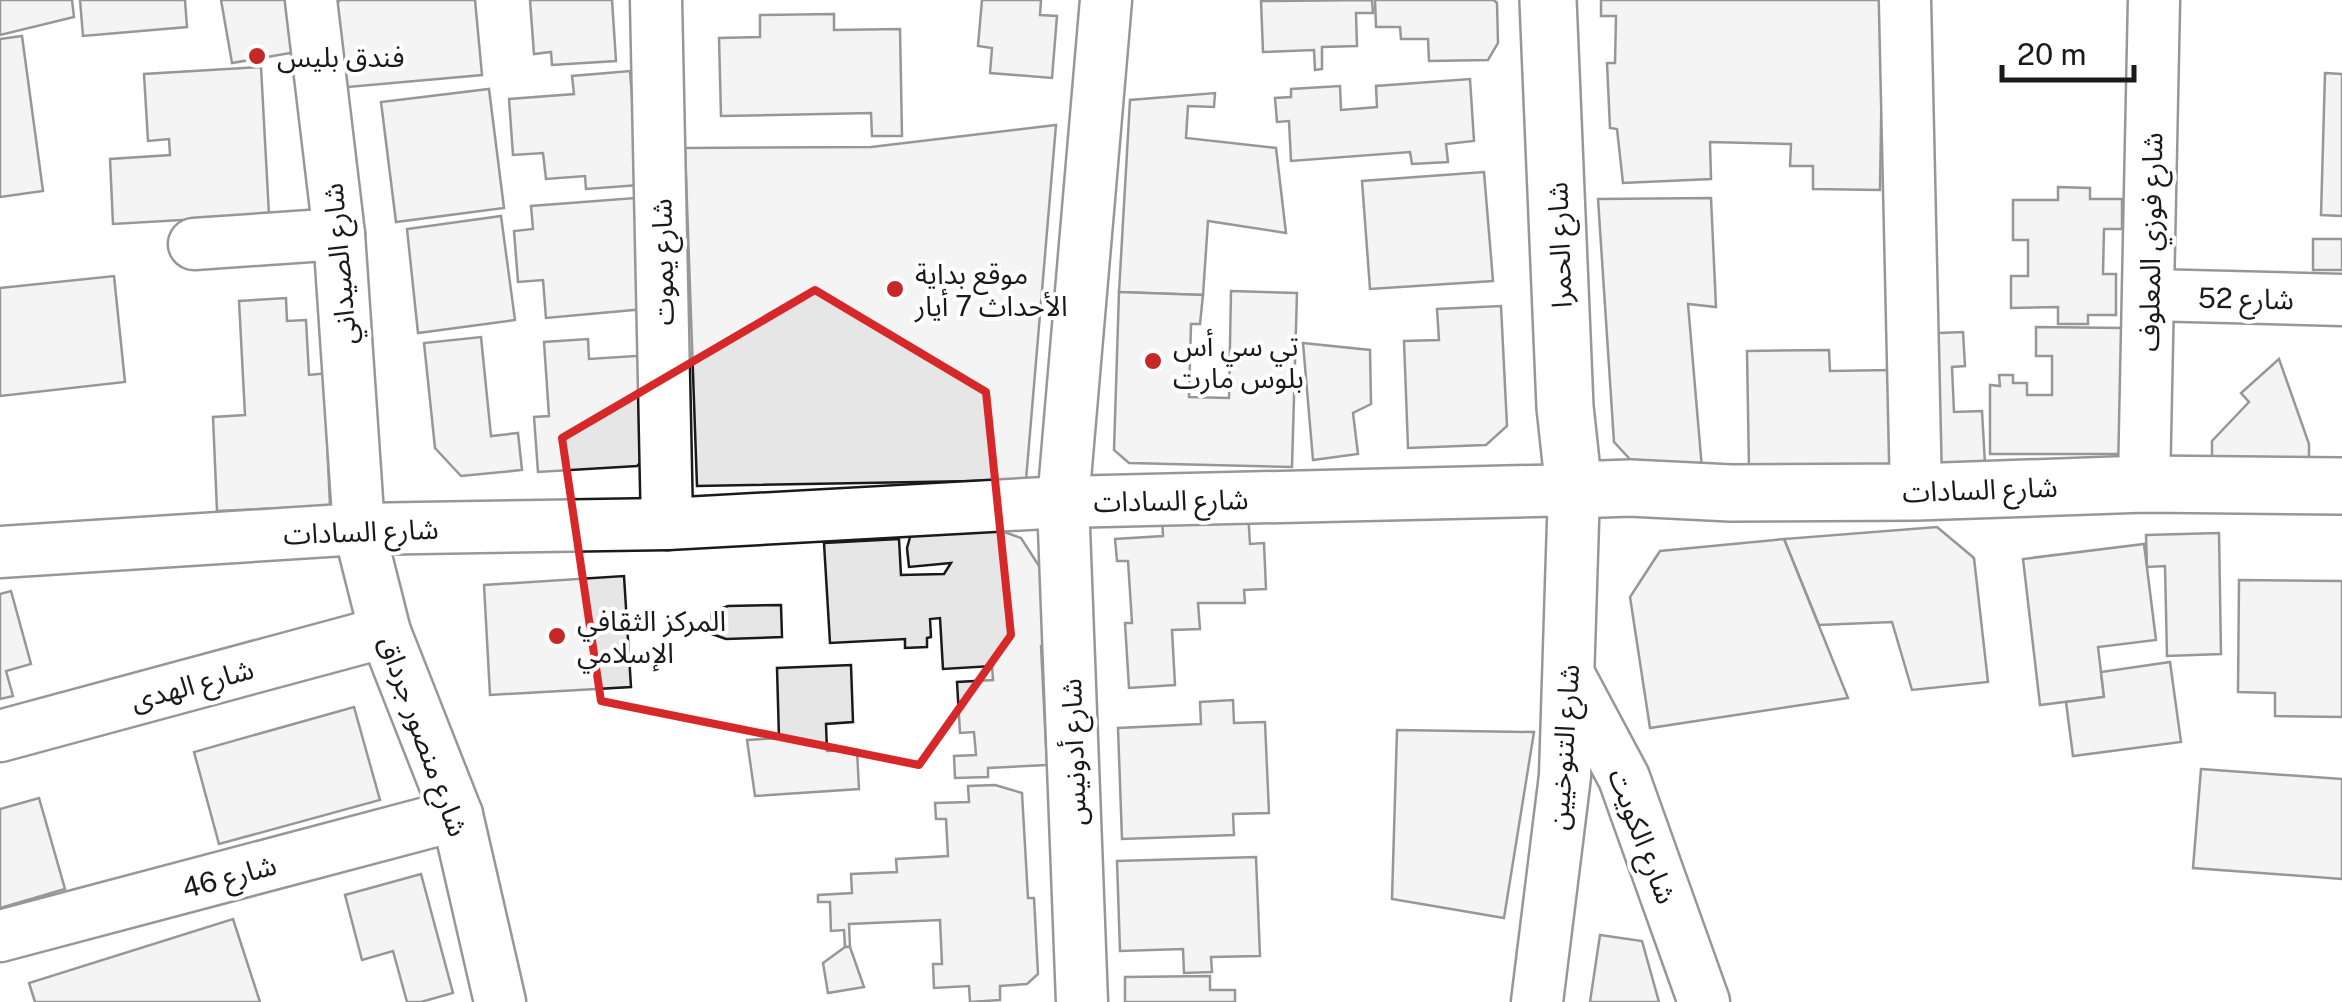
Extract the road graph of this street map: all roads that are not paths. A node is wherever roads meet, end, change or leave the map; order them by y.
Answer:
1 (311, 0) edge
2 (656, 0) edge
3 (1106, 0) edge
4 (1548, 0) edge
5 (1905, 0) edge
6 (2154, 0) edge
7 (339, 234) junction
8 (194, 244) dead end
9 (2150, 296) junction
10 (2342, 300) edge
11 (2144, 484) junction
12 (2342, 486) edge
13 (1574, 490) junction
14 (1916, 492) junction
15 (1063, 502) junction
16 (667, 524) junction
17 (359, 529) junction
18 (0, 552) edge
19 (385, 632) junction
20 (1569, 676) junction
21 (0, 736) edge
22 (457, 815) junction
23 (0, 936) edge
24 (500, 1002) edge
25 (1082, 1002) edge
26 (1538, 1002) edge
27 (1704, 1002) edge

1 - 7 street, شارع الصيداني
2 - 16 street, شارع يموت
3 - 15 street, شارع أدونيس
4 - 13 main road, شارع الحمرا
5 - 14 street
6 - 9 street, شارع فوزي المعلوف
7 - 8 street
7 - 17 street, شارع الصيداني
9 - 10 street, شارع 52
9 - 11 street, شارع فوزي المعلوف
11 - 12 main road, شارع السادات
11 - 14 main road, شارع السادات
13 - 14 main road, شارع السادات
13 - 15 street, شارع السادات
13 - 20 street, شارع التنوخيين
15 - 16 street, شارع السادات
15 - 25 street, شارع أدونيس
16 - 17 street, شارع السادات
17 - 18 street, شارع السادات
17 - 19 street, شارع منصور جرداق
19 - 21 street, شارع الهدى
19 - 22 street, شارع منصور جرداق
20 - 26 street, شارع التنوخيين
20 - 27 street, شارع الكويت
22 - 23 street, شارع 46
22 - 24 street, شارع منصور جرداق

